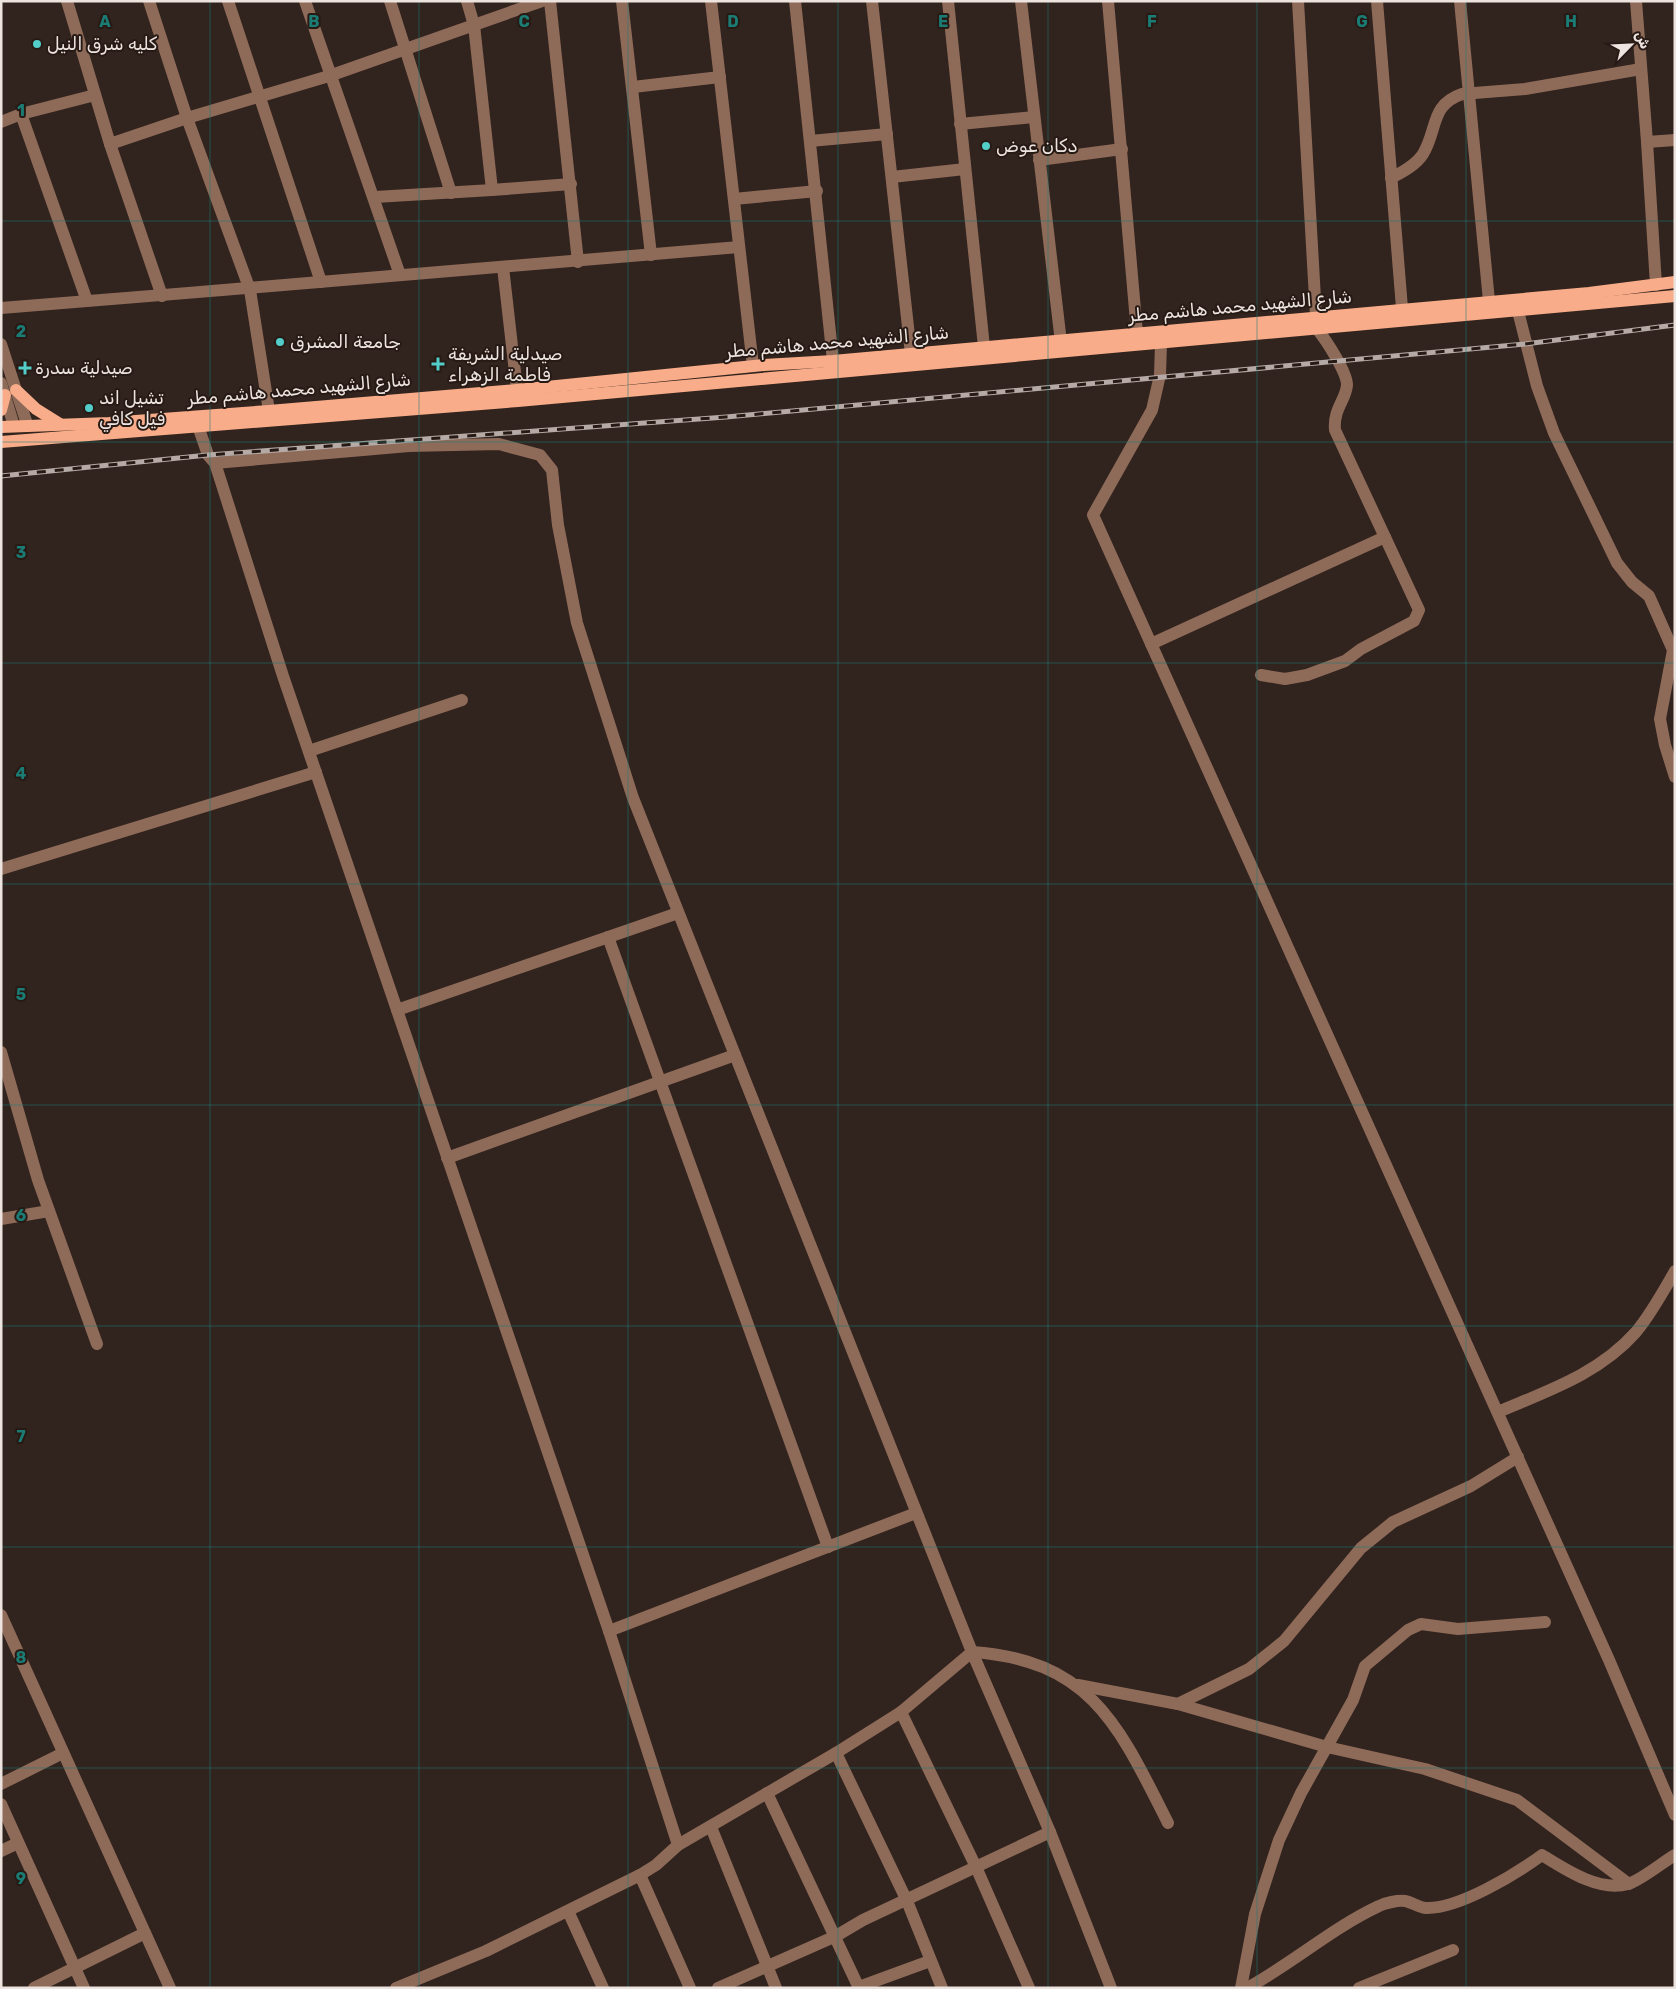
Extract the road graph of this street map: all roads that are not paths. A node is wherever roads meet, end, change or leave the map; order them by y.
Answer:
1 (148, 1) edge
2 (228, 1) edge
3 (305, 1) edge
4 (390, 1) edge
5 (467, 1) edge
6 (542, 1) edge
7 (550, 1) edge
8 (622, 1) edge
9 (711, 1) edge
10 (795, 1) edge
11 (872, 1) edge
12 (948, 1) edge
13 (1021, 1) edge
14 (1108, 1) edge
15 (1298, 1) edge
16 (1377, 1) edge
17 (1460, 1) edge
18 (1636, 1) edge
19 (69, 2) edge
20 (474, 25) junction
21 (406, 48) junction
22 (1641, 69) junction
23 (329, 76) junction
24 (720, 77) junction
25 (633, 87) junction
26 (1469, 93) junction
27 (95, 95) junction
28 (259, 98) junction
29 (21, 114) junction
30 (1034, 117) junction
31 (186, 118) junction
32 (1, 122) edge
33 (960, 124) junction
34 (887, 134) junction
35 (1675, 140) edge
36 (810, 141) junction
37 (1647, 142) junction
38 (110, 144) junction
39 (1122, 149) junction
40 (1039, 160) junction
41 (965, 170) junction
42 (892, 176) junction
43 (1391, 178) junction
44 (571, 184) junction
45 (492, 190) junction
46 (817, 191) junction
47 (451, 193) junction
48 (374, 197) junction
49 (734, 199) junction
50 (739, 247) junction
51 (652, 255) junction
52 (578, 262) junction
53 (503, 267) junction
54 (400, 275) junction
55 (320, 282) junction
56 (1675, 282) edge
57 (1656, 285) junction
58 (250, 290) junction
59 (162, 296) junction
60 (1675, 296) edge
61 (87, 301) junction
62 (1489, 301) junction
63 (1, 308) edge
64 (1402, 308) junction
65 (1518, 311) junction
66 (1316, 316) junction
67 (1317, 329) junction
68 (1137, 333) junction
69 (1060, 339) junction
70 (1160, 343) junction
71 (1, 344) edge
72 (984, 347) junction
73 (1062, 352) junction
74 (911, 354) junction
75 (833, 361) junction
76 (754, 366) junction
77 (8, 389) edge
78 (517, 390) junction
79 (1, 410) edge
80 (269, 411) junction
81 (60, 424) junction
82 (20, 425) junction
83 (198, 426) junction
84 (1, 427) edge
85 (1, 442) edge
86 (215, 463) junction
87 (1385, 537) junction
88 (1152, 644) junction
89 (1673, 666) edge
90 (1261, 674) dead end
91 (462, 700) dead end
92 (309, 751) junction
93 (316, 772) junction
94 (1675, 777) edge
95 (1, 869) edge
96 (678, 913) junction
97 (608, 937) junction
98 (397, 1010) junction
99 (1, 1052) edge
100 (735, 1054) junction
101 (660, 1081) junction
102 (447, 1158) junction
103 (49, 1211) junction
104 (1, 1219) edge
105 (1675, 1271) edge
106 (96, 1344) dead end
107 (1498, 1412) junction
108 (1518, 1456) junction
109 (916, 1514) junction
110 (828, 1547) junction
111 (1, 1615) edge
112 (1545, 1622) dead end
113 (609, 1631) junction
114 (972, 1652) junction
115 (1078, 1685) junction
116 (1178, 1704) junction
117 (900, 1712) junction
118 (1327, 1748) junction
119 (63, 1753) junction
120 (836, 1753) junction
121 (1, 1784) edge
122 (767, 1793) junction
123 (1, 1804) edge
124 (1675, 1816) edge
125 (1168, 1822) dead end
126 (711, 1827) junction
127 (1050, 1832) junction
128 (18, 1843) junction
129 (678, 1845) junction
130 (1, 1851) edge
131 (1675, 1855) edge
132 (976, 1867) junction
133 (640, 1875) junction
134 (1628, 1884) junction
135 (906, 1901) junction
136 (568, 1911) junction
137 (145, 1933) junction
138 (836, 1936) junction
139 (1453, 1950) dead end
140 (930, 1961) junction
141 (767, 1967) junction
142 (76, 1969) junction
143 (34, 1988) edge
144 (84, 1988) edge
145 (170, 1988) edge
146 (396, 1988) edge
147 (603, 1988) edge
148 (690, 1988) edge
149 (718, 1988) edge
150 (776, 1988) edge
151 (859, 1988) edge
152 (942, 1988) edge
153 (1029, 1988) edge
154 (1111, 1988) edge
155 (1241, 1988) edge
156 (1247, 1988) edge
157 (1359, 1988) edge

1 - 31 street
2 - 28 street
3 - 23 street
4 - 21 street
5 - 20 street
6 - 20 street
7 - 44 street
8 - 25 street
9 - 24 street
10 - 36 street
11 - 34 street
12 - 33 street
13 - 30 street
14 - 39 street
15 - 66 street
16 - 43 street
17 - 26 street
18 - 22 street
19 - 27 street
20 - 21 street
20 - 45 street
21 - 23 street
21 - 47 street
22 - 26 street
22 - 37 street
23 - 28 street
23 - 48 street
24 - 25 street
24 - 49 street
25 - 51 street
26 - 43 street
26 - 62 street
27 - 29 street
27 - 38 street
28 - 31 street
28 - 55 street
29 - 32 street
29 - 61 street
30 - 33 street
30 - 40 street
31 - 38 street
31 - 58 street
33 - 41 street
34 - 36 street
34 - 42 street
35 - 37 street
36 - 46 street
37 - 57 street
38 - 59 street
39 - 40 street
39 - 68 street
40 - 69 street
41 - 42 street
41 - 72 street
42 - 74 street
43 - 64 street
44 - 45 street
44 - 52 street
45 - 47 street
46 - 49 street
46 - 75 street
47 - 48 street
48 - 54 street
49 - 50 street
50 - 51 street
50 - 76 street
51 - 52 street
52 - 53 street
53 - 54 street
53 - 78 street
54 - 55 street
55 - 58 street
56 - 57 main road, شارع الشهيد محمد هاشم مطر
57 - 62 main road, شارع الشهيد محمد هاشم مطر
58 - 59 street
58 - 80 street
59 - 61 street
60 - 65 main road, شارع الشهيد محمد هاشم مطر
61 - 63 street
62 - 64 main road, شارع الشهيد محمد هاشم مطر
64 - 66 main road, شارع الشهيد محمد هاشم مطر
65 - 67 main road, شارع الشهيد محمد هاشم مطر
65 - 89 street
66 - 68 main road, شارع الشهيد محمد هاشم مطر
67 - 70 main road, شارع الشهيد محمد هاشم مطر
67 - 87 street
68 - 69 main road, شارع الشهيد محمد هاشم مطر
69 - 72 main road, شارع الشهيد محمد هاشم مطر
69 - 73 street
70 - 73 main road, شارع الشهيد محمد هاشم مطر
70 - 88 street
71 - 77 street
72 - 74 main road, شارع الشهيد محمد هاشم مطر
73 - 83 main road, شارع الشهيد محمد هاشم مطر
74 - 75 main road, شارع الشهيد محمد هاشم مطر
75 - 76 main road, شارع الشهيد محمد هاشم مطر
76 - 78 main road, شارع الشهيد محمد هاشم مطر
77 - 79 main road
77 - 81 main road
77 - 82 street
78 - 80 main road, شارع الشهيد محمد هاشم مطر
80 - 81 main road, شارع الشهيد محمد هاشم مطر
81 - 82 main road, شارع الشهيد محمد هاشم مطر
82 - 84 main road, شارع الشهيد محمد هاشم مطر
83 - 85 main road, شارع الشهيد محمد هاشم مطر
83 - 86 street
86 - 92 street
86 - 96 street
87 - 88 street
87 - 90 street
88 - 107 street
89 - 94 street
91 - 92 street
92 - 93 street
93 - 95 street
93 - 98 street
96 - 97 street
96 - 100 street
97 - 98 street
97 - 101 street
98 - 102 street
99 - 103 street
100 - 101 street
100 - 109 street
101 - 102 street
101 - 110 street
102 - 113 street
103 - 104 street
103 - 106 street
105 - 107 street
107 - 108 street
108 - 116 street
108 - 124 street
109 - 110 street
109 - 114 street
110 - 113 street
111 - 119 street
112 - 118 street
113 - 129 street
114 - 115 street
114 - 117 street
114 - 127 street
115 - 116 street
115 - 125 street
116 - 118 street
117 - 120 street
117 - 132 street
118 - 134 street
118 - 155 street
119 - 121 street
119 - 137 street
120 - 122 street
120 - 135 street
122 - 126 street
122 - 138 street
123 - 128 street
126 - 129 street
126 - 141 street
127 - 132 street
127 - 154 street
128 - 130 street
128 - 142 street
129 - 133 street
131 - 134 street
132 - 135 street
132 - 153 street
133 - 136 street
133 - 148 street
134 - 156 street
135 - 138 street
135 - 140 street
136 - 146 street
136 - 147 street
137 - 142 street
137 - 145 street
138 - 141 street
138 - 151 street
139 - 157 street
140 - 151 street
140 - 152 street
141 - 149 street
141 - 150 street
142 - 143 street
142 - 144 street

